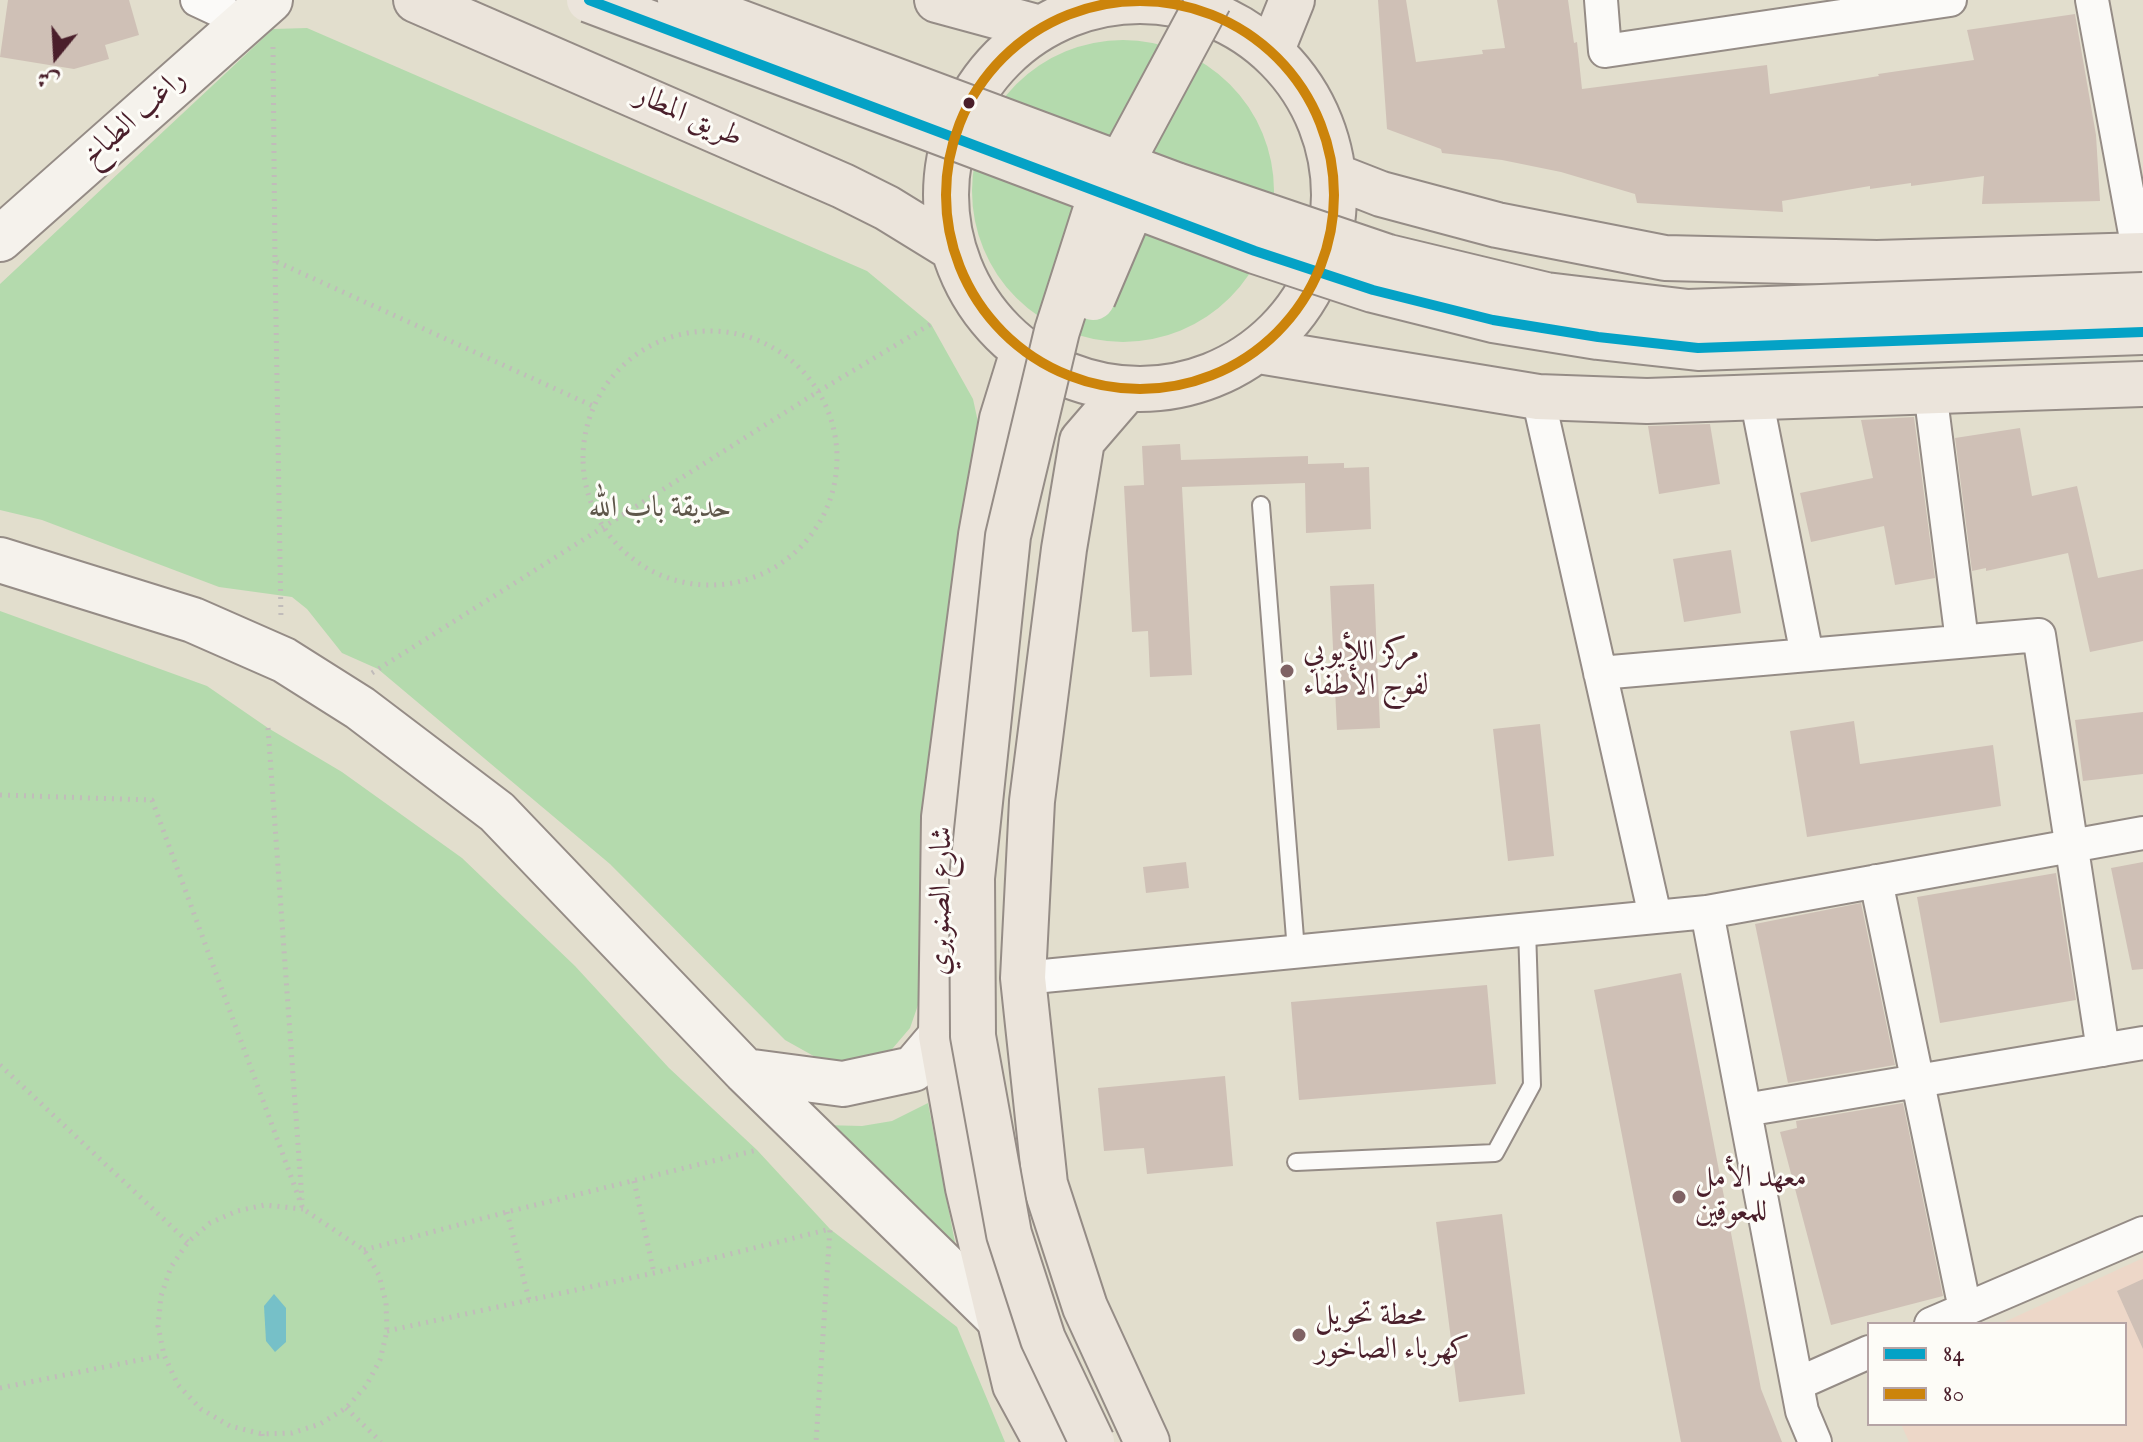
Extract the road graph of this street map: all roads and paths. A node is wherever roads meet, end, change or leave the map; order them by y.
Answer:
1 (197, 0) edge
2 (416, 0) edge
3 (589, 0) edge
4 (680, 0) edge
5 (937, 0) edge
6 (1234, 0) edge
7 (1292, 0) edge
8 (1601, 0) edge
9 (1950, 0) edge
10 (2092, 0) edge
11 (1115, 1) edge
12 (1188, 2) edge
13 (260, 8) edge
14 (1839, 8) edge
15 (1040, 28) junction
16 (1271, 52) junction
17 (1335, 176) junction
18 (0, 238) edge
19 (952, 248) junction
20 (275, 261) junction
21 (2142, 269) edge
22 (931, 324) dead end
23 (2143, 332) edge
24 (1023, 351) junction
25 (1259, 351) junction
26 (2143, 384) edge
27 (1126, 390) junction
28 (819, 391) junction
29 (1930, 391) junction
30 (1538, 397) junction
31 (1756, 397) junction
32 (593, 406) junction
33 (1261, 505) dead end
34 (604, 528) junction
35 (981, 535) junction
36 (1064, 549) junction
37 (0, 560) edge
38 (1962, 641) junction
39 (1807, 655) junction
40 (284, 660) junction
41 (1600, 673) junction
42 (338, 695) junction
43 (268, 728) dead end
44 (0, 795) edge
45 (2143, 833) edge
46 (2072, 846) junction
47 (1876, 881) junction
48 (1707, 912) junction
49 (1655, 916) junction
50 (1527, 929) junction
51 (1296, 951) junction
52 (1023, 978) junction
53 (941, 1036) junction
54 (2143, 1043) edge
55 (2103, 1050) junction
56 (0, 1065) edge
57 (745, 1071) junction
58 (1919, 1081) junction
59 (1745, 1110) junction
60 (757, 1150) dead end
61 (1296, 1162) dead end
62 (634, 1181) junction
63 (303, 1209) junction
64 (507, 1212) junction
65 (2143, 1233) edge
66 (188, 1242) junction
67 (364, 1250) junction
68 (654, 1273) junction
69 (529, 1300) junction
70 (1965, 1309) junction
71 (997, 1317) junction
72 (1936, 1322) edge
73 (387, 1331) junction
74 (1867, 1353) edge
75 (164, 1355) junction
76 (1797, 1384) junction
77 (0, 1388) edge
78 (346, 1408) junction
79 (262, 1434) junction
80 (263, 1442) edge
81 (381, 1442) edge
82 (816, 1442) edge
83 (1046, 1442) edge
84 (1092, 1442) edge
85 (1109, 1442) edge
86 (1147, 1442) edge
87 (1815, 1442) edge

1 - 13 street
2 - 19 main road, طريق المطار
3 - 23 main road, bridge
4 - 21 main road, bridge
5 - 15 main road
6 - 85 main road, bridge
7 - 16 main road
8 - 14 street
9 - 14 street
10 - 21 street
11 - 12 main road
11 - 15 main road
12 - 16 main road
12 - 84 main road, bridge
13 - 18 main road, راغب الطباخ
13 - 20 path
15 - 19 main road
16 - 17 main road
17 - 21 main road
17 - 25 main road
19 - 24 main road
20 - 32 path
20 - 40 path
22 - 28 path
24 - 27 main road
24 - 35 main road, شارع الصنوبري
25 - 27 main road
25 - 30 main road
26 - 29 main road
27 - 36 main road
28 - 32 path
28 - 34 path
28 - 34 path
29 - 31 main road
29 - 38 street
30 - 31 main road
30 - 41 street
31 - 39 street
32 - 34 path
33 - 51 lane
34 - 42 path
35 - 36 main road
35 - 53 main road, شارع الصنوبري
36 - 52 main road
37 - 40 main road
38 - 39 street
38 - 46 street
39 - 41 street
40 - 42 main road
41 - 49 street
42 - 57 main road
43 - 63 path
44 - 63 path
45 - 46 street
46 - 47 street
46 - 55 street
47 - 48 street
47 - 58 street
48 - 49 street
48 - 59 street
49 - 50 street
50 - 51 street
50 - 61 lane
51 - 52 street
52 - 86 main road
53 - 57 main road
53 - 71 main road, شارع الصنوبري
54 - 55 street
55 - 58 street
56 - 66 path
57 - 71 main road
58 - 59 street
58 - 70 street
59 - 76 street
60 - 62 path
62 - 64 path
62 - 68 path
63 - 66 path
63 - 67 path
64 - 67 path
64 - 69 path
65 - 70 street
66 - 75 path
67 - 73 path
68 - 69 path
68 - 82 path
69 - 73 path
70 - 72 street
71 - 83 main road, شارع الصنوبري
73 - 78 path
74 - 76 street
75 - 77 path
75 - 79 path
76 - 87 street
78 - 79 path
78 - 81 path
79 - 80 path

